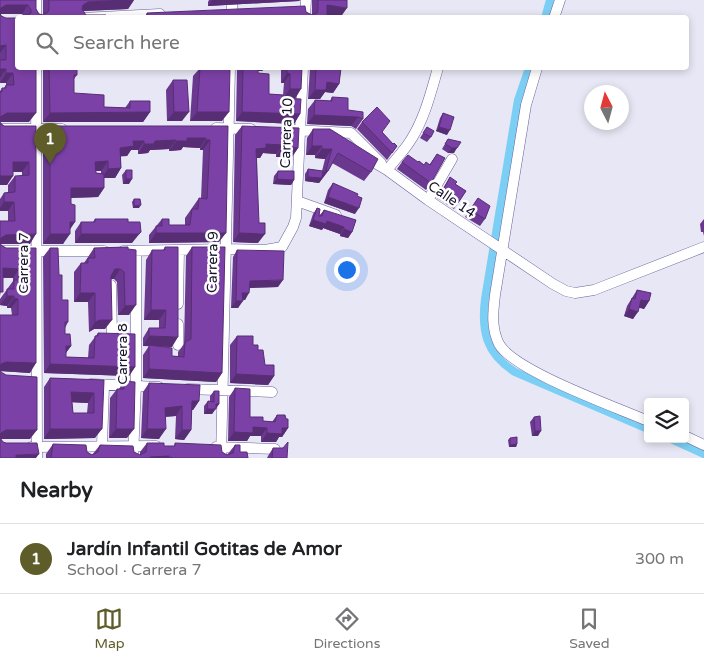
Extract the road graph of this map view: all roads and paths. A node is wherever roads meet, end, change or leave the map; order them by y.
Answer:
1 (36, 0) edge
2 (232, 0) edge
3 (560, 0) edge
4 (232, 13) edge
5 (172, 14) edge
6 (36, 15) edge
7 (150, 15) edge
8 (555, 15) edge
9 (36, 70) edge
10 (230, 70) edge
11 (303, 70) edge
12 (437, 70) edge
13 (536, 70) edge
14 (210, 128) edge
15 (229, 128) junction
16 (0, 129) edge
17 (37, 129) junction
18 (75, 129) edge
19 (264, 129) edge
20 (282, 130) edge
21 (299, 130) junction
22 (326, 132) junction
23 (452, 159) dead end
24 (387, 170) junction
25 (297, 200) junction
26 (428, 200) junction
27 (345, 218) edge
28 (704, 247) edge
29 (226, 249) junction
30 (502, 249) junction
31 (179, 250) junction
32 (0, 251) edge
33 (37, 251) junction
34 (136, 251) junction
35 (112, 285) edge
36 (120, 336) junction
37 (178, 345) edge
38 (84, 384) edge
39 (104, 385) junction
40 (136, 385) junction
41 (222, 391) junction
42 (272, 392) dead end
43 (644, 419) edge
44 (689, 438) edge
45 (704, 444) edge
46 (134, 445) junction
47 (18, 446) edge
48 (86, 446) junction
49 (102, 446) junction
50 (163, 446) edge
51 (37, 447) junction
52 (202, 447) edge
53 (221, 447) junction
54 (276, 449) edge
55 (37, 458) edge
56 (86, 458) edge
57 (133, 458) edge
58 (221, 458) edge

1 - 6 street
2 - 4 street
3 - 8 street
5 - 7 street
9 - 17 street, Carrera 7
10 - 15 street, Carrera 9
11 - 21 street, Carrera 10
12 - 24 street
13 - 30 street
14 - 15 street
15 - 19 street
15 - 29 street, Carrera 9
16 - 17 street
17 - 18 street
17 - 33 street, Carrera 7
20 - 21 street, Calle 14
21 - 22 street, Calle 14
21 - 25 street, Carrera 10
22 - 24 street, Calle 14
22 - 24 street, Calle 14
23 - 26 street
24 - 26 street, Calle 14
25 - 27 street
25 - 29 street, Carrera 10
26 - 30 street, Calle 14
28 - 30 street, Calle 14
29 - 31 street
29 - 41 street, Carrera 9
30 - 43 street
31 - 34 street
31 - 37 street
32 - 33 street
33 - 34 street
33 - 51 street, Carrera 7
34 - 36 street, Carrera 8
35 - 36 street
36 - 40 street, Carrera 8
38 - 39 street
39 - 40 street
39 - 49 street
40 - 41 street
40 - 46 street, Carrera 8
41 - 42 street
41 - 53 street, Carrera 9
44 - 45 street
46 - 49 street
46 - 50 street
46 - 57 street, Carrera 8
47 - 51 street
48 - 49 street
48 - 51 street
48 - 56 street
51 - 55 street, Carrera 7
52 - 53 street
53 - 54 street
53 - 58 street, Carrera 9

